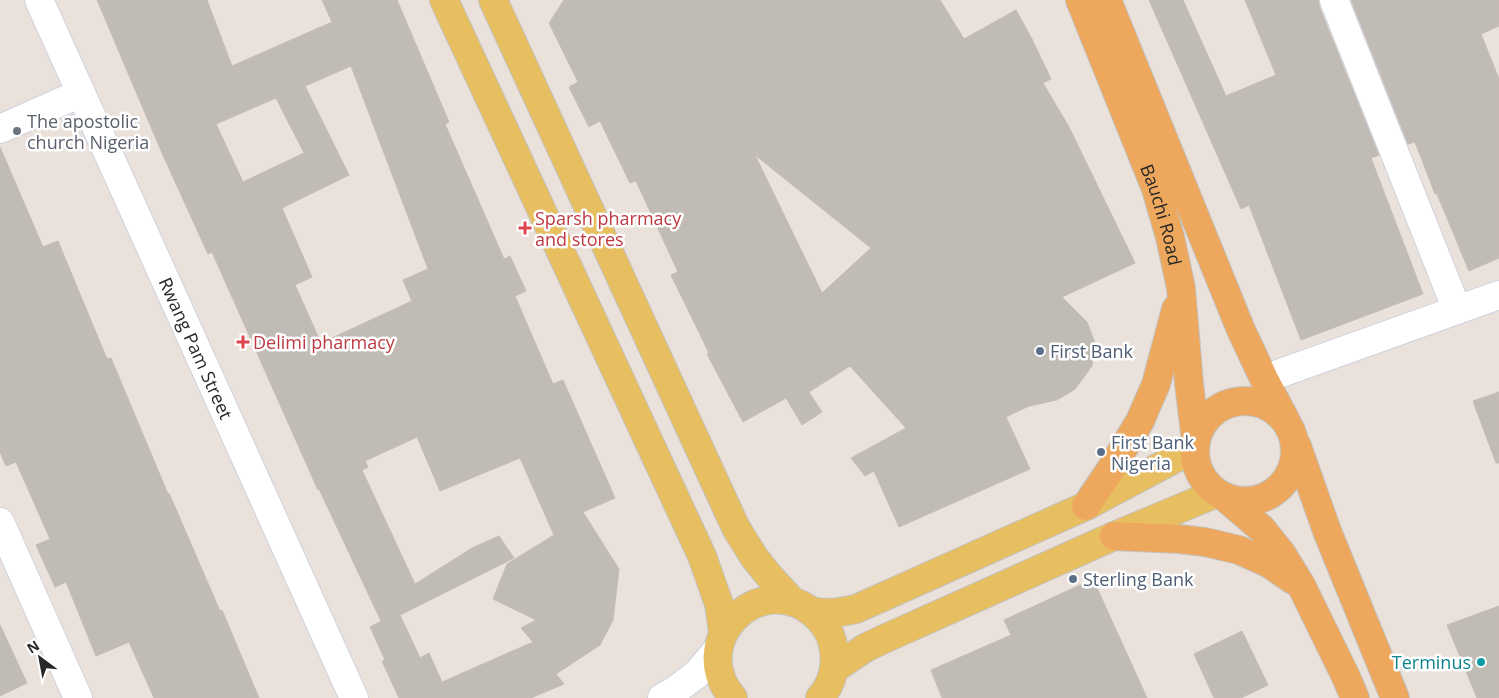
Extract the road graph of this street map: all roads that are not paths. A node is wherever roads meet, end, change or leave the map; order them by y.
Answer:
1 (39, 0) edge
2 (444, 0) edge
3 (493, 0) edge
4 (1080, 0) edge
5 (1107, 0) edge
6 (1334, 0) edge
7 (81, 93) junction
8 (0, 129) edge
9 (1181, 288) junction
10 (1499, 295) edge
11 (1457, 310) junction
12 (1264, 379) junction
13 (1290, 430) junction
14 (1196, 444) junction
15 (1222, 496) junction
16 (1086, 506) junction
17 (0, 522) edge
18 (1114, 536) junction
19 (1301, 585) junction
20 (802, 606) junction
21 (721, 640) junction
22 (828, 688) edge
23 (78, 698) edge
24 (354, 698) edge
25 (662, 698) edge
26 (733, 698) edge
27 (1355, 698) edge
28 (1395, 698) edge

1 - 7 street, Rwang Pam Street
2 - 21 main road
3 - 20 main road
4 - 9 highway, Bauchi Road
5 - 12 highway, Bauchi Road
6 - 11 street
7 - 8 street
7 - 24 street, Rwang Pam Street
9 - 14 highway, Bauchi Road
9 - 16 highway
10 - 11 street
11 - 12 street
12 - 13 highway, Bauchi Road
13 - 14 highway
13 - 15 highway
13 - 28 highway, Bauchi Road
14 - 15 highway
14 - 16 main road
15 - 18 main road
15 - 19 highway
16 - 20 main road
17 - 23 street
18 - 19 highway
18 - 22 main road
19 - 27 highway
20 - 21 main road
20 - 22 main road
21 - 25 street
21 - 26 main road

